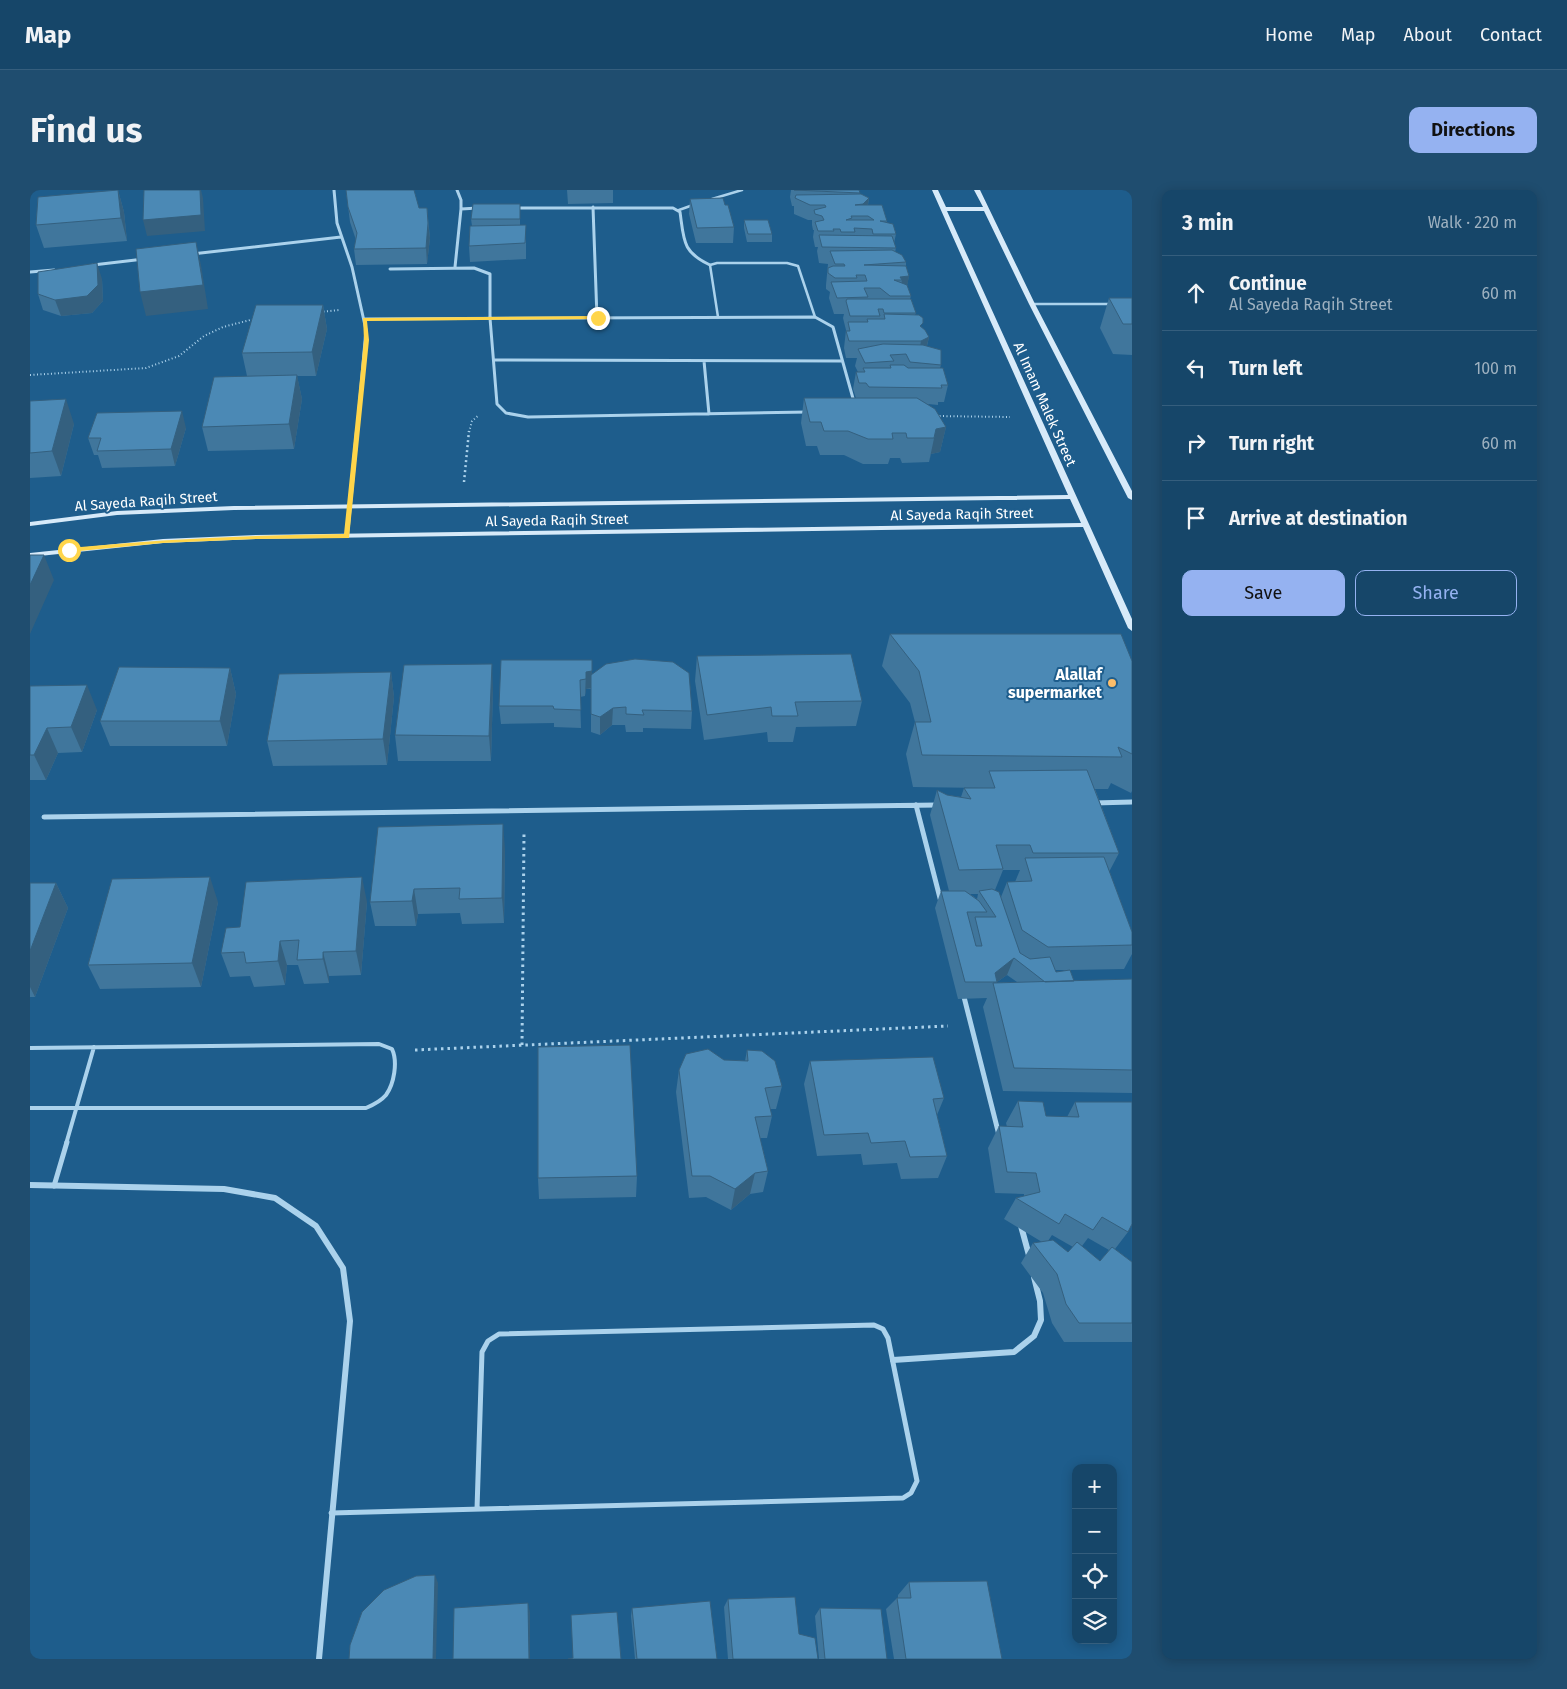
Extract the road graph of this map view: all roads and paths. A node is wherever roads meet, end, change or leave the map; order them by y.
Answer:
1 (334, 190) edge
2 (457, 190) edge
3 (742, 190) edge
4 (935, 190) edge
5 (977, 190) edge
6 (706, 201) edge
7 (697, 204) edge
8 (593, 207) junction
9 (480, 208) edge
10 (508, 208) edge
11 (985, 208) junction
12 (461, 209) junction
13 (943, 209) junction
14 (679, 210) junction
15 (341, 237) junction
16 (186, 255) edge
17 (147, 259) edge
18 (710, 265) junction
19 (88, 266) edge
20 (455, 267) junction
21 (59, 269) edge
22 (390, 269) edge
23 (30, 272) edge
24 (1032, 304) junction
25 (1114, 304) edge
26 (362, 307) junction
27 (316, 312) edge
28 (718, 317) junction
29 (262, 318) edge
30 (490, 318) junction
31 (598, 318) junction
32 (815, 318) junction
33 (365, 319) junction
34 (494, 360) junction
35 (704, 361) junction
36 (842, 361) junction
37 (30, 375) edge
38 (854, 408) edge
39 (501, 410) junction
40 (813, 412) edge
41 (709, 414) junction
42 (933, 416) edge
43 (1038, 417) junction
44 (1131, 496) edge
45 (1073, 497) junction
46 (462, 505) junction
47 (350, 506) junction
48 (30, 524) edge
49 (1086, 525) junction
50 (347, 536) junction
51 (30, 555) edge
52 (1132, 628) edge
53 (1132, 802) edge
54 (1083, 803) edge
55 (946, 804) edge
56 (916, 805) junction
57 (524, 812) junction
58 (44, 817) dead end
59 (943, 910) edge
60 (962, 986) edge
61 (971, 1024) junction
62 (522, 1046) junction
63 (94, 1047) junction
64 (30, 1048) edge
65 (393, 1051) junction
66 (30, 1108) edge
67 (76, 1108) junction
68 (1000, 1140) edge
69 (30, 1185) edge
70 (54, 1186) junction
71 (1019, 1217) dead end
72 (1031, 1265) dead end
73 (1034, 1274) edge
74 (893, 1360) junction
75 (477, 1509) junction
76 (331, 1513) junction
77 (319, 1659) edge

1 - 15 street
2 - 12 street
3 - 6 lane
4 - 13 street, Al Imam Malek Street
5 - 11 street, Al Imam Malek Street
7 - 14 lane
8 - 10 street
8 - 14 street
8 - 31 street
9 - 12 street
11 - 13 street
11 - 24 street, Al Imam Malek Street
12 - 20 street
13 - 43 street, Al Imam Malek Street
14 - 18 street
15 - 16 street
15 - 26 street
17 - 19 street
18 - 28 lane
18 - 32 lane
20 - 22 street
20 - 30 street
21 - 23 street
24 - 25 lane
24 - 44 street, Al Imam Malek Street
26 - 27 path
26 - 33 street
28 - 31 street
28 - 32 street
29 - 37 path
30 - 31 street
30 - 33 street
30 - 34 street
32 - 36 street
33 - 47 street
34 - 35 street
34 - 39 street
35 - 36 street
35 - 41 street
36 - 38 street
39 - 41 street
39 - 46 path
40 - 41 street
42 - 43 path
43 - 45 street, Al Imam Malek Street
45 - 46 street, Al Sayeda Raqih Street
45 - 49 street, Al Imam Malek Street
46 - 47 street, Al Sayeda Raqih Street
47 - 48 street, Al Sayeda Raqih Street
47 - 50 street
49 - 50 street, Al Sayeda Raqih Street
49 - 52 street, Al Imam Malek Street
50 - 51 street, Al Sayeda Raqih Street
53 - 54 street
55 - 56 street
56 - 57 street
56 - 59 street
57 - 58 street
57 - 62 path
60 - 61 street
61 - 62 path
61 - 68 street
62 - 65 path
63 - 64 lane
63 - 65 lane
63 - 67 lane
65 - 67 lane
66 - 67 lane
67 - 70 lane
69 - 70 street
70 - 76 street
71 - 72 street
73 - 74 street
74 - 75 lane
74 - 75 lane
75 - 76 lane
76 - 77 street

